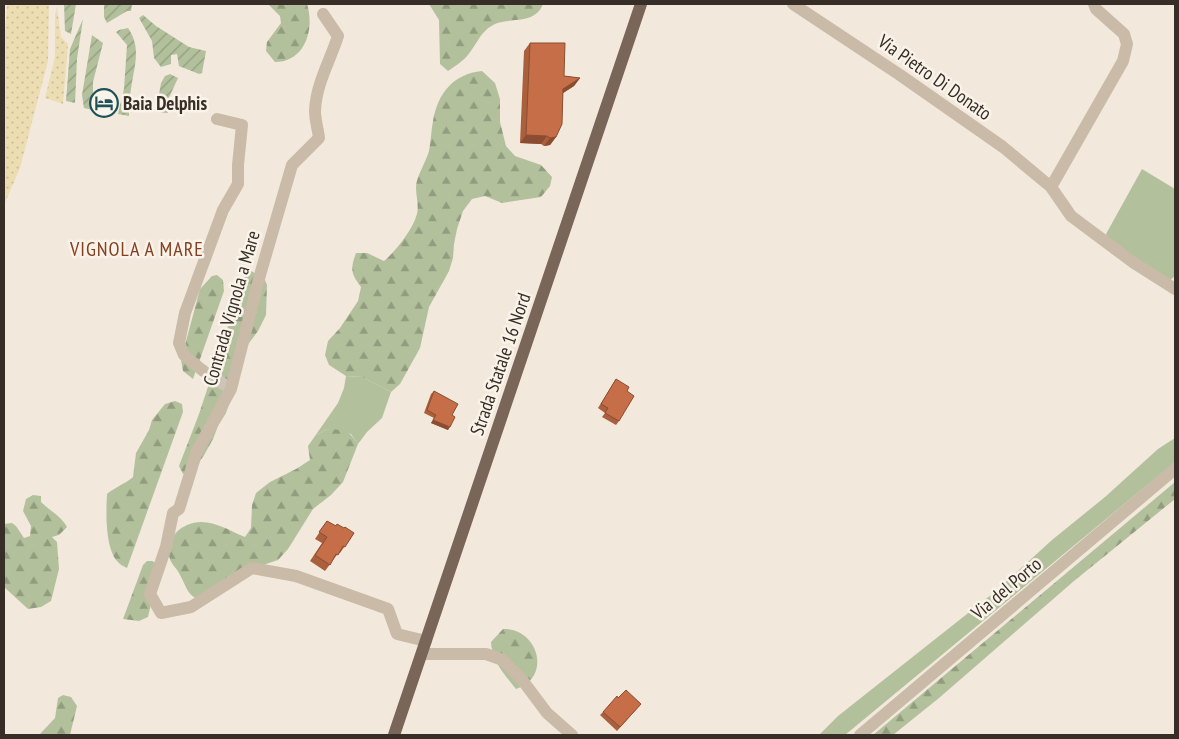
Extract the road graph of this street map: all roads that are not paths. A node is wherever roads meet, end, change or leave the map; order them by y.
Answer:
1 (641, 4) edge
2 (793, 4) edge
3 (1094, 4) edge
4 (323, 14) dead end
5 (217, 119) dead end
6 (1051, 187) junction
7 (1175, 289) edge
8 (202, 370) tunnel mouth
9 (1175, 469) edge
10 (424, 647) junction
11 (394, 735) edge
12 (572, 735) edge
13 (860, 735) edge

1 - 10 main road, Strada Statale 16 Nord
2 - 6 street, Via Pietro Di Donato
3 - 6 street
4 - 10 street, Contrada Vignola a Mare
5 - 8 street, Contrada Vignola a Mare
6 - 7 street, Via Pietro Di Donato
9 - 13 street, Via del Porto
10 - 11 main road, Strada Statale 16 Nord
10 - 12 street

